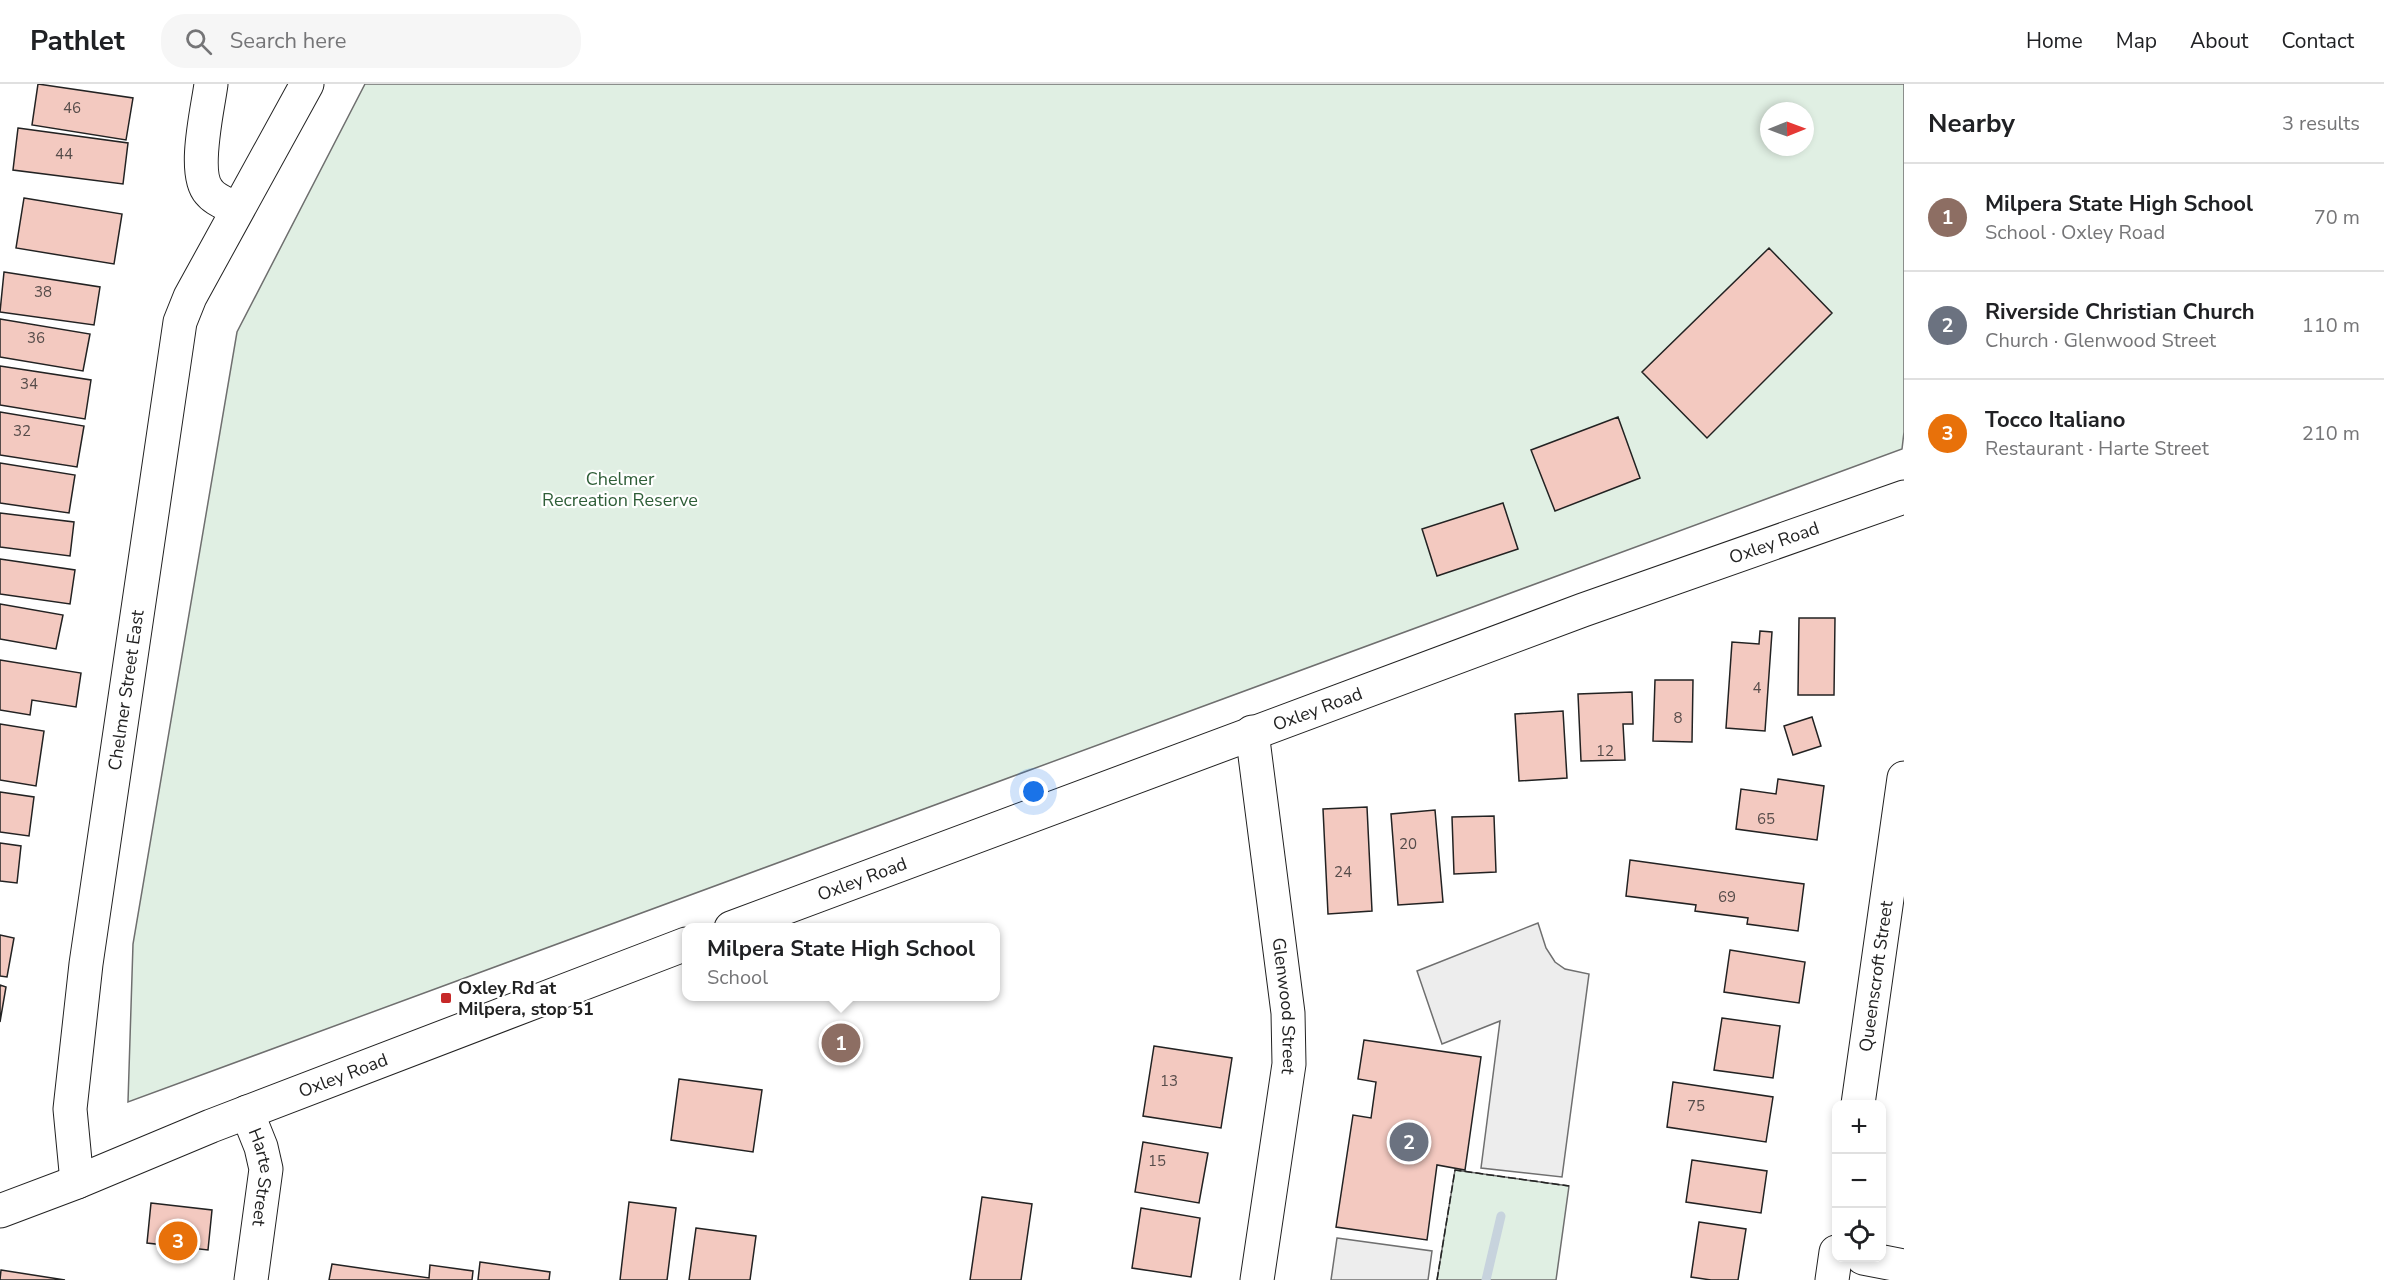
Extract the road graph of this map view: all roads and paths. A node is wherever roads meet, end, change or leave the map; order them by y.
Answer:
1 (212, 84) edge
2 (306, 84) edge
3 (237, 210) junction
4 (1904, 497) edge
5 (1252, 732) junction
6 (1904, 778) edge
7 (742, 923) edge
8 (682, 946) edge
9 (1858, 1100) edge
10 (247, 1112) junction
11 (77, 1182) junction
12 (0, 1211) edge
13 (1835, 1262) edge
14 (1886, 1262) edge
15 (1904, 1266) edge
16 (250, 1280) edge
17 (1257, 1280) edge
18 (1833, 1280) edge

1 - 3 street
2 - 3 street, Chelmer Street East
3 - 11 street, Chelmer Street East
4 - 5 street, Oxley Road
5 - 7 street, Oxley Road
5 - 17 street, Glenwood Street
6 - 9 street, Queenscroft Street
8 - 10 street, Oxley Road
10 - 11 street, Oxley Road
10 - 16 street, Harte Street
11 - 12 street, Oxley Road
13 - 18 street
14 - 15 street

